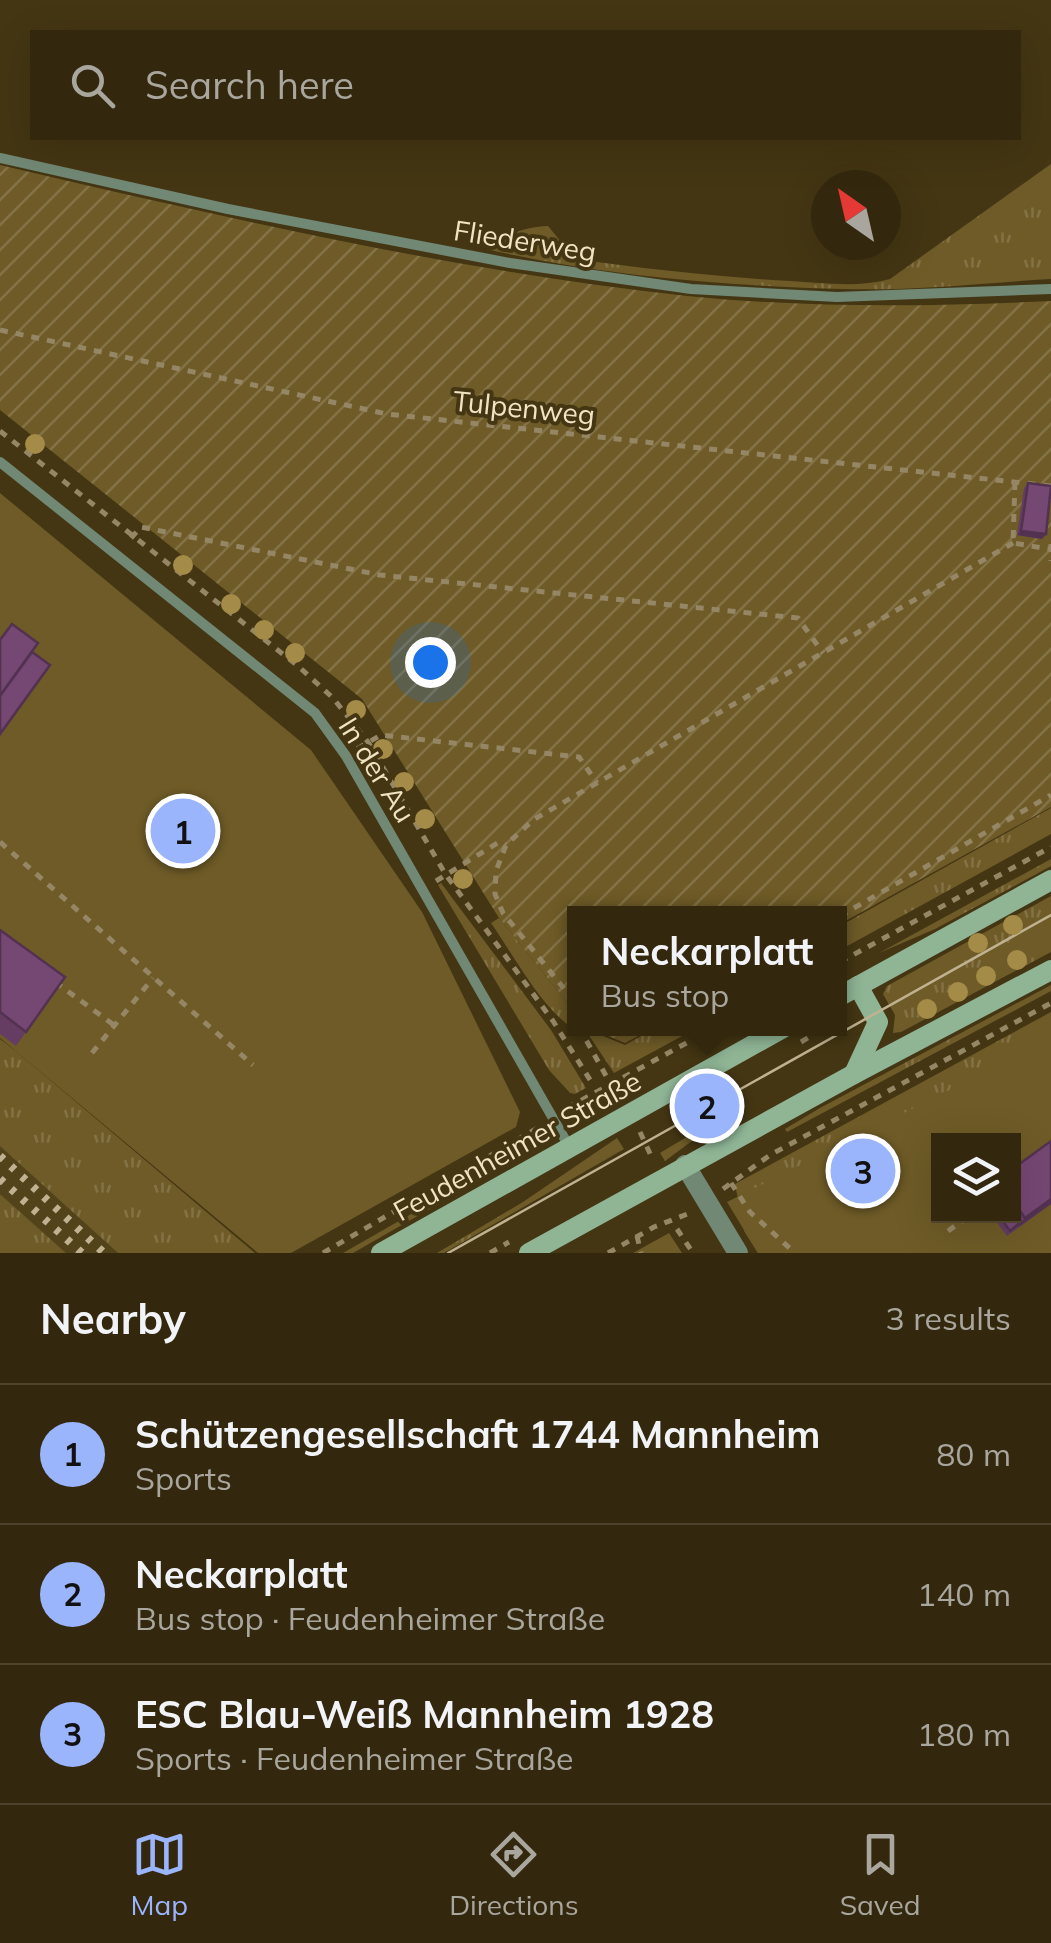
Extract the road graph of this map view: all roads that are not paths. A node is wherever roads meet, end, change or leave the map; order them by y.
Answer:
1 (0, 158) edge
2 (1051, 289) edge
3 (0, 462) edge
4 (1051, 880) edge
5 (1051, 970) edge
6 (849, 991) edge
7 (769, 1036) edge
8 (854, 1074) junction
9 (570, 1148) junction
10 (685, 1165) junction
11 (399, 1247) edge
12 (382, 1253) edge
13 (529, 1253) edge
14 (738, 1253) edge

1 - 2 lane, Fliederweg
3 - 9 lane, In der Au
4 - 6 main road
5 - 8 main road
6 - 8 main road
7 - 9 main road, Feudenheimer Straße
8 - 10 main road
9 - 11 main road, Feudenheimer Straße
10 - 13 main road
10 - 14 street
11 - 12 main road, Feudenheimer Straße

